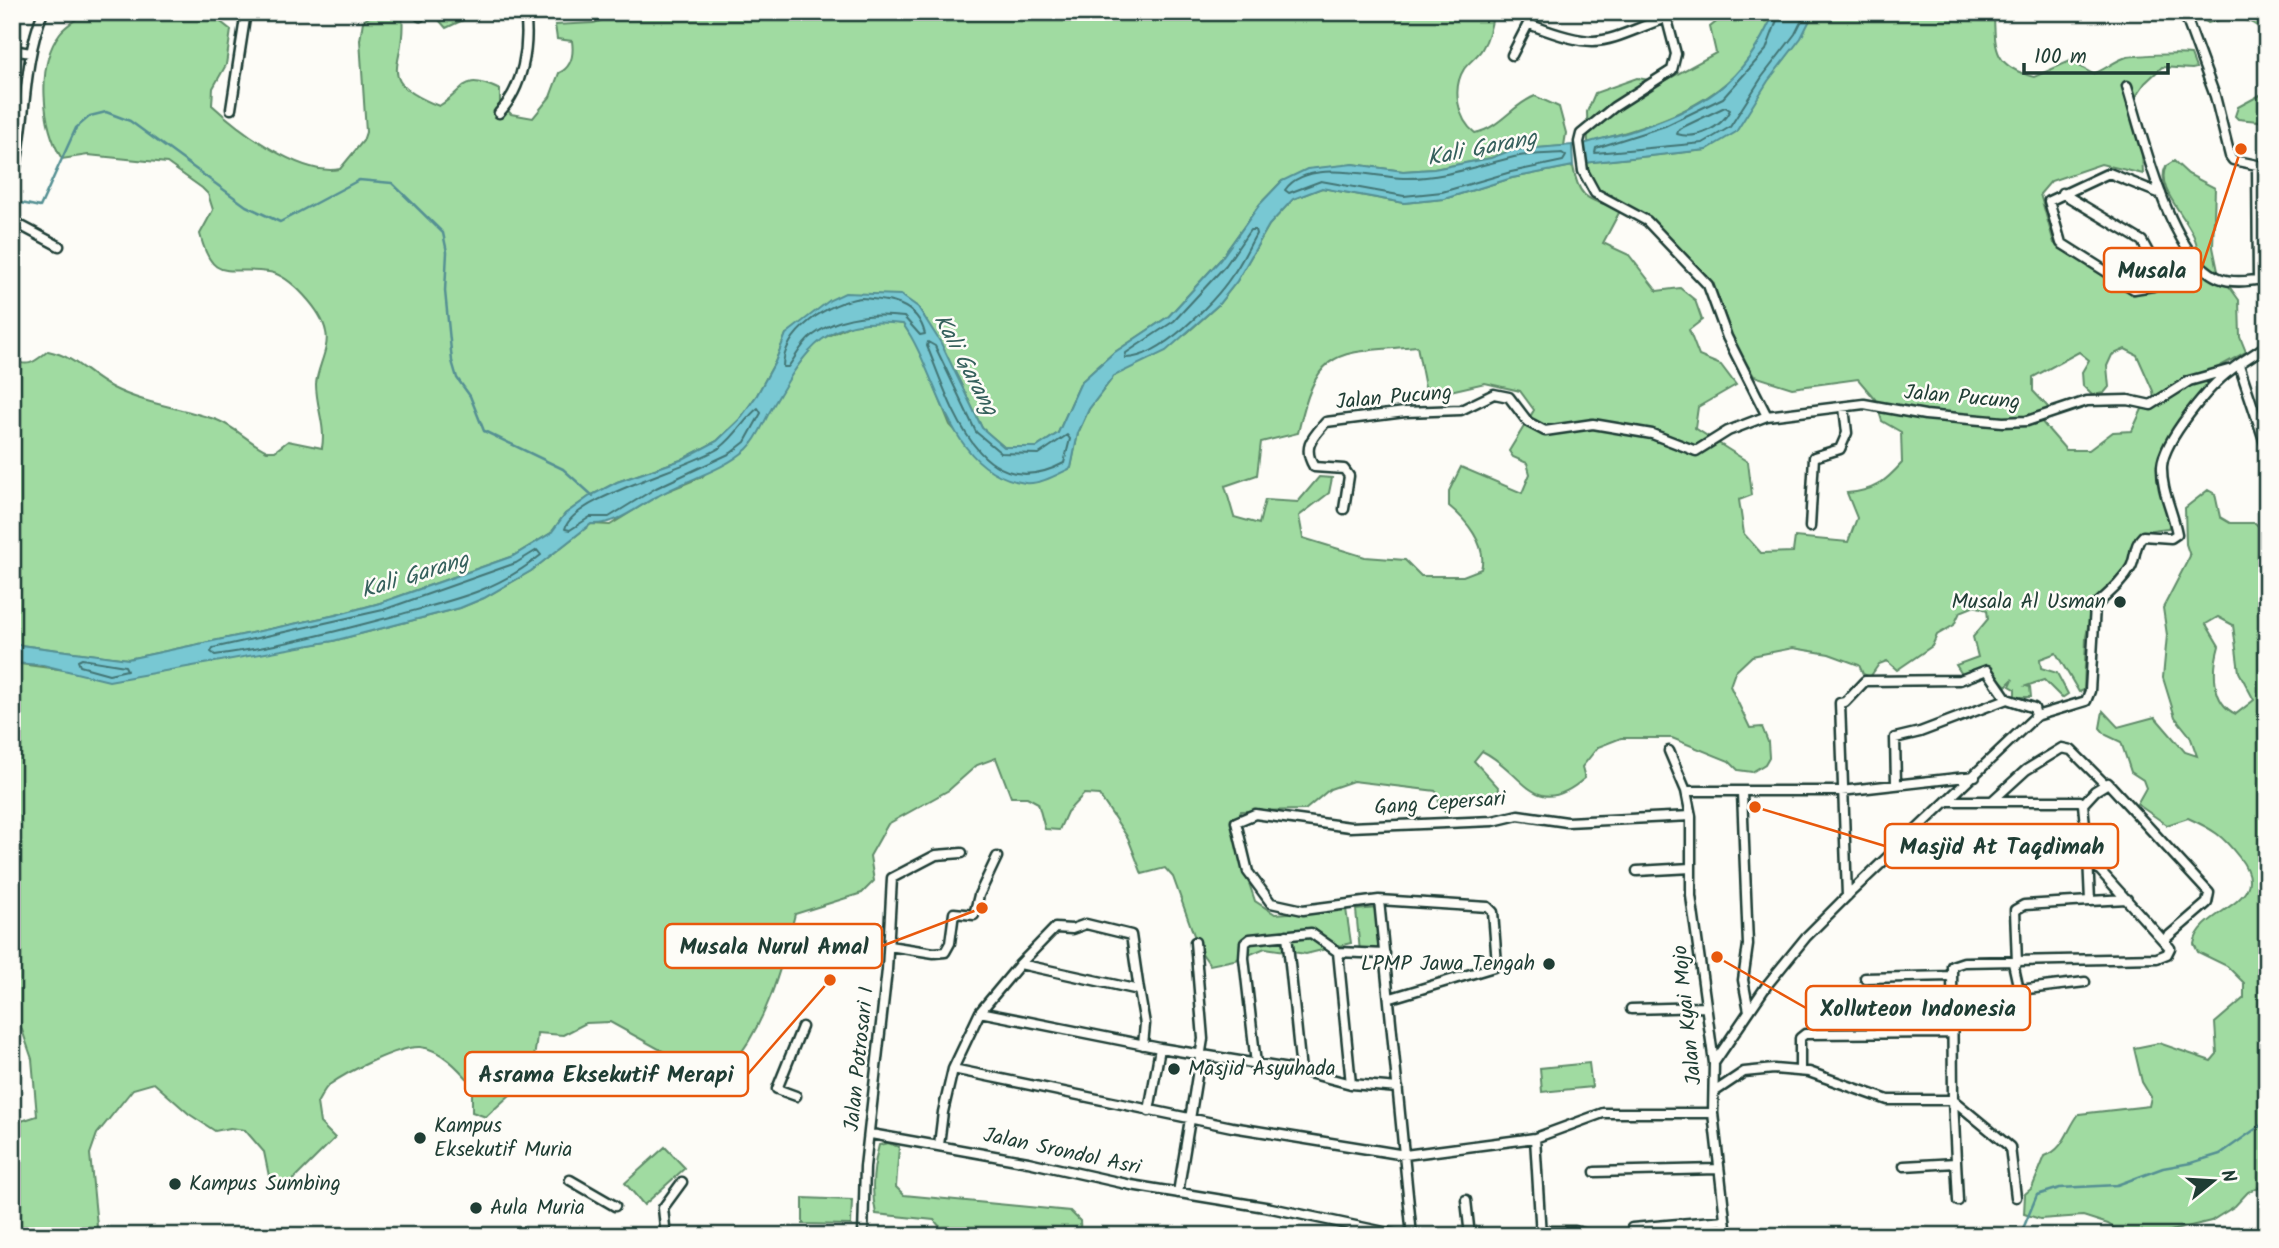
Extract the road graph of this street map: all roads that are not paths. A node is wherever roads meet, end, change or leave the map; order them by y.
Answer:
1 (43, 12) edge
2 (246, 12) edge
3 (525, 12) edge
4 (1532, 12) edge
5 (2184, 12) edge
6 (1665, 15) edge
7 (1529, 22) junction
8 (12, 50) edge
9 (31, 53) junction
10 (1512, 55) dead end
11 (2127, 86) dead end
12 (231, 109) dead end
13 (499, 113) dead end
14 (12, 184) edge
15 (2062, 193) junction
16 (2161, 194) junction
17 (12, 221) edge
18 (59, 246) dead end
19 (2192, 259) junction
20 (2262, 279) edge
21 (2163, 280) junction
22 (2267, 345) edge
23 (2235, 367) junction
24 (1844, 407) junction
25 (1767, 416) junction
26 (2267, 449) edge
27 (1343, 509) dead end
28 (1810, 527) dead end
29 (2007, 699) junction
30 (2036, 716) junction
31 (1669, 751) dead end
32 (1975, 776) junction
33 (1896, 783) junction
34 (2104, 783) junction
35 (1686, 791) junction
36 (1841, 791) junction
37 (1742, 792) junction
38 (1948, 801) junction
39 (1992, 801) junction
40 (2083, 804) junction
41 (1691, 816) junction
42 (962, 853) dead end
43 (997, 857) dead end
44 (2088, 858) junction
45 (1691, 868) junction
46 (1637, 871) dead end
47 (1847, 896) junction
48 (2127, 899) junction
49 (1379, 900) junction
50 (2090, 901) junction
51 (1287, 935) junction
52 (2164, 940) junction
53 (1195, 942) dead end
54 (889, 946) junction
55 (1338, 953) junction
56 (1385, 954) junction
57 (2015, 963) junction
58 (1020, 964) junction
59 (1951, 976) junction
60 (1865, 978) dead end
61 (2085, 982) dead end
62 (1139, 990) junction
63 (1391, 998) junction
64 (1706, 1007) junction
65 (1631, 1009) dead end
66 (1749, 1011) junction
67 (979, 1012) junction
68 (802, 1027) dead end
69 (1952, 1033) junction
70 (1143, 1045) junction
71 (1160, 1048) junction
72 (1201, 1056) junction
73 (1256, 1063) junction
74 (1714, 1063) junction
75 (953, 1069) junction
76 (1301, 1071) junction
77 (1800, 1071) junction
78 (1351, 1084) junction
79 (1398, 1088) junction
80 (1714, 1092) junction
81 (796, 1096) dead end
82 (1953, 1100) junction
83 (1149, 1111) junction
84 (1713, 1112) junction
85 (1191, 1119) junction
86 (871, 1134) junction
87 (1535, 1138) junction
88 (939, 1145) junction
89 (1405, 1155) junction
90 (1956, 1163) junction
91 (1904, 1166) dead end
92 (1717, 1169) junction
93 (1594, 1172) dead end
94 (570, 1181) dead end
95 (682, 1182) dead end
96 (1178, 1193) junction
97 (2016, 1198) dead end
98 (1466, 1199) dead end
99 (1958, 1201) dead end
100 (615, 1206) dead end
101 (1726, 1220) junction
102 (665, 1227) dead end
103 (1632, 1228) dead end
104 (1541, 1233) edge
105 (863, 1236) edge
106 (1403, 1236) edge
107 (1412, 1236) edge
108 (1470, 1236) edge
109 (1595, 1236) edge
110 (1727, 1236) edge

1 - 9 street
2 - 12 street
3 - 13 street
4 - 7 street
5 - 20 street
6 - 7 street
6 - 25 street
7 - 10 street
8 - 9 street
9 - 14 street
11 - 16 street
15 - 16 street
15 - 21 street
15 - 21 street
16 - 19 street
17 - 18 street
19 - 20 street
19 - 21 street
22 - 23 street
23 - 24 street, Jalan Pucung
23 - 26 street
23 - 30 street
24 - 25 street, Jalan Pucung
24 - 28 street
25 - 27 street, Jalan Pucung
29 - 30 street
29 - 33 street
29 - 36 street
30 - 32 street
31 - 35 street, Jalan Kyai Mojo
32 - 33 street
32 - 38 street
33 - 36 street
34 - 39 street
34 - 40 street
34 - 52 street
35 - 37 street
35 - 41 street, Jalan Kyai Mojo
36 - 37 street
36 - 47 street
37 - 66 street
38 - 39 street
38 - 47 street
39 - 40 street
40 - 44 street
41 - 45 street, Jalan Kyai Mojo
41 - 49 street, Gang Cepersari
42 - 54 street, Jalan Potrosari I
43 - 54 street
44 - 48 street
44 - 50 street
45 - 46 street
45 - 64 street, Jalan Kyai Mojo
47 - 66 street
48 - 50 street
48 - 52 street
49 - 56 street
49 - 63 street
50 - 57 street
51 - 55 street
51 - 73 street
51 - 76 street
52 - 57 street
53 - 72 street
54 - 86 street, Jalan Potrosari I
55 - 56 street
55 - 78 street
56 - 63 street
57 - 59 street
57 - 61 street
58 - 62 street
58 - 62 street
58 - 67 street
59 - 60 street
59 - 69 street
62 - 70 street
63 - 79 street
64 - 65 street
64 - 74 street, Jalan Kyai Mojo
66 - 74 street
67 - 70 street
67 - 75 street
68 - 81 street
69 - 77 street
69 - 82 street
70 - 71 street
71 - 72 street
71 - 83 street
72 - 73 street
72 - 85 street
73 - 76 street
74 - 80 street, Jalan Kyai Mojo
75 - 83 street
75 - 88 street
76 - 78 street
77 - 80 street
77 - 82 street
78 - 79 street
79 - 89 street
80 - 84 street, Jalan Kyai Mojo
82 - 90 street
82 - 97 street
83 - 85 street
84 - 87 street
84 - 92 street, Jalan Kyai Mojo
85 - 89 street
85 - 96 street
86 - 88 street, Jalan Srondol Asri
86 - 105 street, Jalan Potrosari I
87 - 89 street
87 - 104 street
88 - 96 street, Jalan Srondol Asri
89 - 107 street
90 - 91 street
90 - 99 street
92 - 93 street
92 - 101 street, Jalan Kyai Mojo
94 - 100 street
95 - 102 street
96 - 106 street, Jalan Srondol Asri
98 - 108 street
101 - 103 street
101 - 110 street, Jalan Kyai Mojo
104 - 109 street

